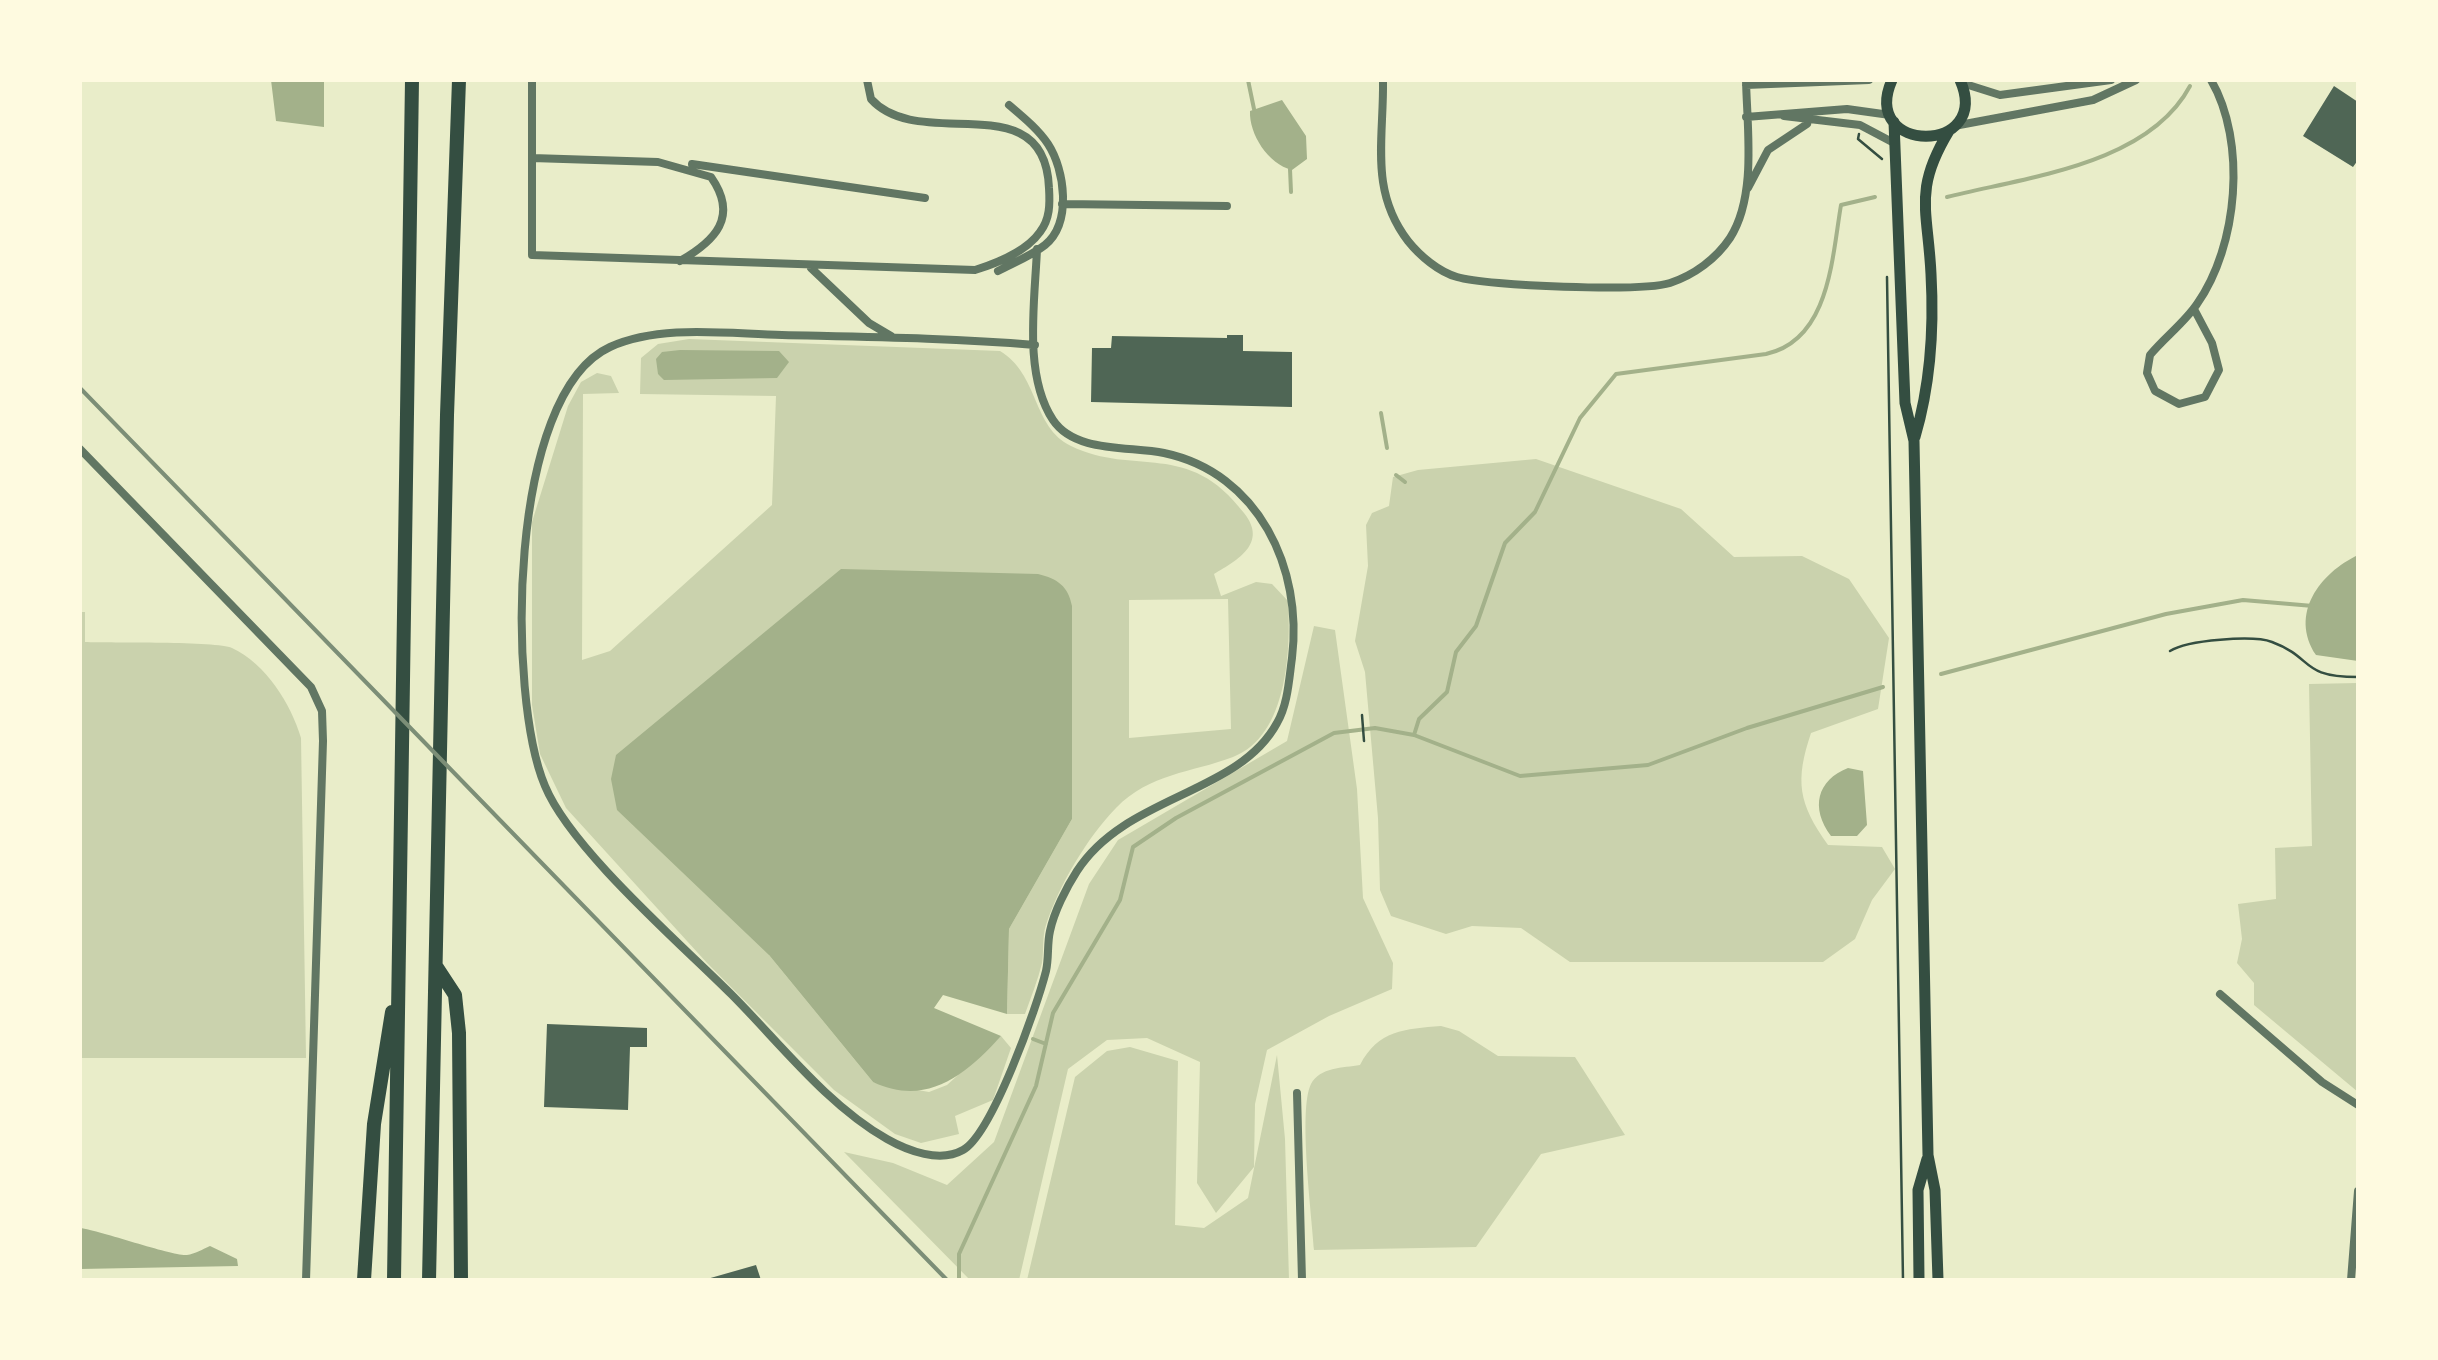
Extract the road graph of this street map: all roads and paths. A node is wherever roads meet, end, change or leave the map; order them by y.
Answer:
1 (412, 80) edge
2 (459, 80) edge
3 (532, 80) edge
4 (868, 80) edge
5 (1383, 80) edge
6 (1869, 80) edge
7 (1892, 80) edge
8 (2111, 80) edge
9 (2136, 80) edge
10 (2211, 80) edge
11 (1746, 82) edge
12 (1960, 82) edge
13 (1009, 106) dead end
14 (1784, 116) junction
15 (1746, 118) junction
16 (1892, 119) junction
17 (1811, 122) junction
18 (1952, 128) junction
19 (1858, 139) dead end
20 (1897, 146) junction
21 (532, 158) junction
22 (658, 162) junction
23 (1885, 172) dead end
24 (1745, 194) junction
25 (925, 198) dead end
26 (1062, 204) junction
27 (1227, 206) dead end
28 (1037, 249) junction
29 (676, 263) junction
30 (811, 268) junction
31 (1887, 270) dead end
32 (998, 271) dead end
33 (2194, 309) junction
34 (893, 337) junction
35 (1035, 345) junction
36 (1914, 441) junction
37 (80, 450) edge
38 (2170, 650) dead end
39 (2358, 677) edge
40 (1362, 715) dead end
41 (1364, 741) dead end
42 (401, 962) junction
43 (436, 966) junction
44 (2220, 994) dead end
45 (1297, 1093) dead end
46 (2358, 1106) edge
47 (1928, 1155) junction
48 (2358, 1191) edge
49 (306, 1280) edge
50 (364, 1280) edge
51 (394, 1280) edge
52 (429, 1280) edge
53 (462, 1280) edge
54 (1302, 1280) edge
55 (1903, 1280) edge
56 (1919, 1280) edge
57 (1938, 1280) edge
58 (2350, 1280) edge

1 - 42 highway
2 - 43 highway
3 - 21 street
4 - 30 street
5 - 24 street
6 - 11 street
7 - 16 main road
8 - 12 street
9 - 18 street
10 - 33 street
11 - 15 street
12 - 18 main road
13 - 26 street
14 - 15 street
14 - 16 street
14 - 17 street
15 - 24 street
16 - 18 main road
16 - 20 main road
17 - 20 street
17 - 24 street
18 - 36 main road
19 - 23 path
20 - 36 main road
21 - 22 street
21 - 29 street
22 - 25 street
22 - 29 street
26 - 27 street
26 - 28 street
28 - 32 street
28 - 35 street
29 - 30 street
30 - 34 street
31 - 55 path
33 - 33 street
34 - 35 street
34 - 35 street
36 - 47 main road
37 - 49 street
38 - 39 path
40 - 41 path
42 - 50 highway
42 - 51 highway
43 - 52 highway
43 - 53 highway
44 - 46 street
45 - 54 street
47 - 56 main road
47 - 57 main road
48 - 58 street

